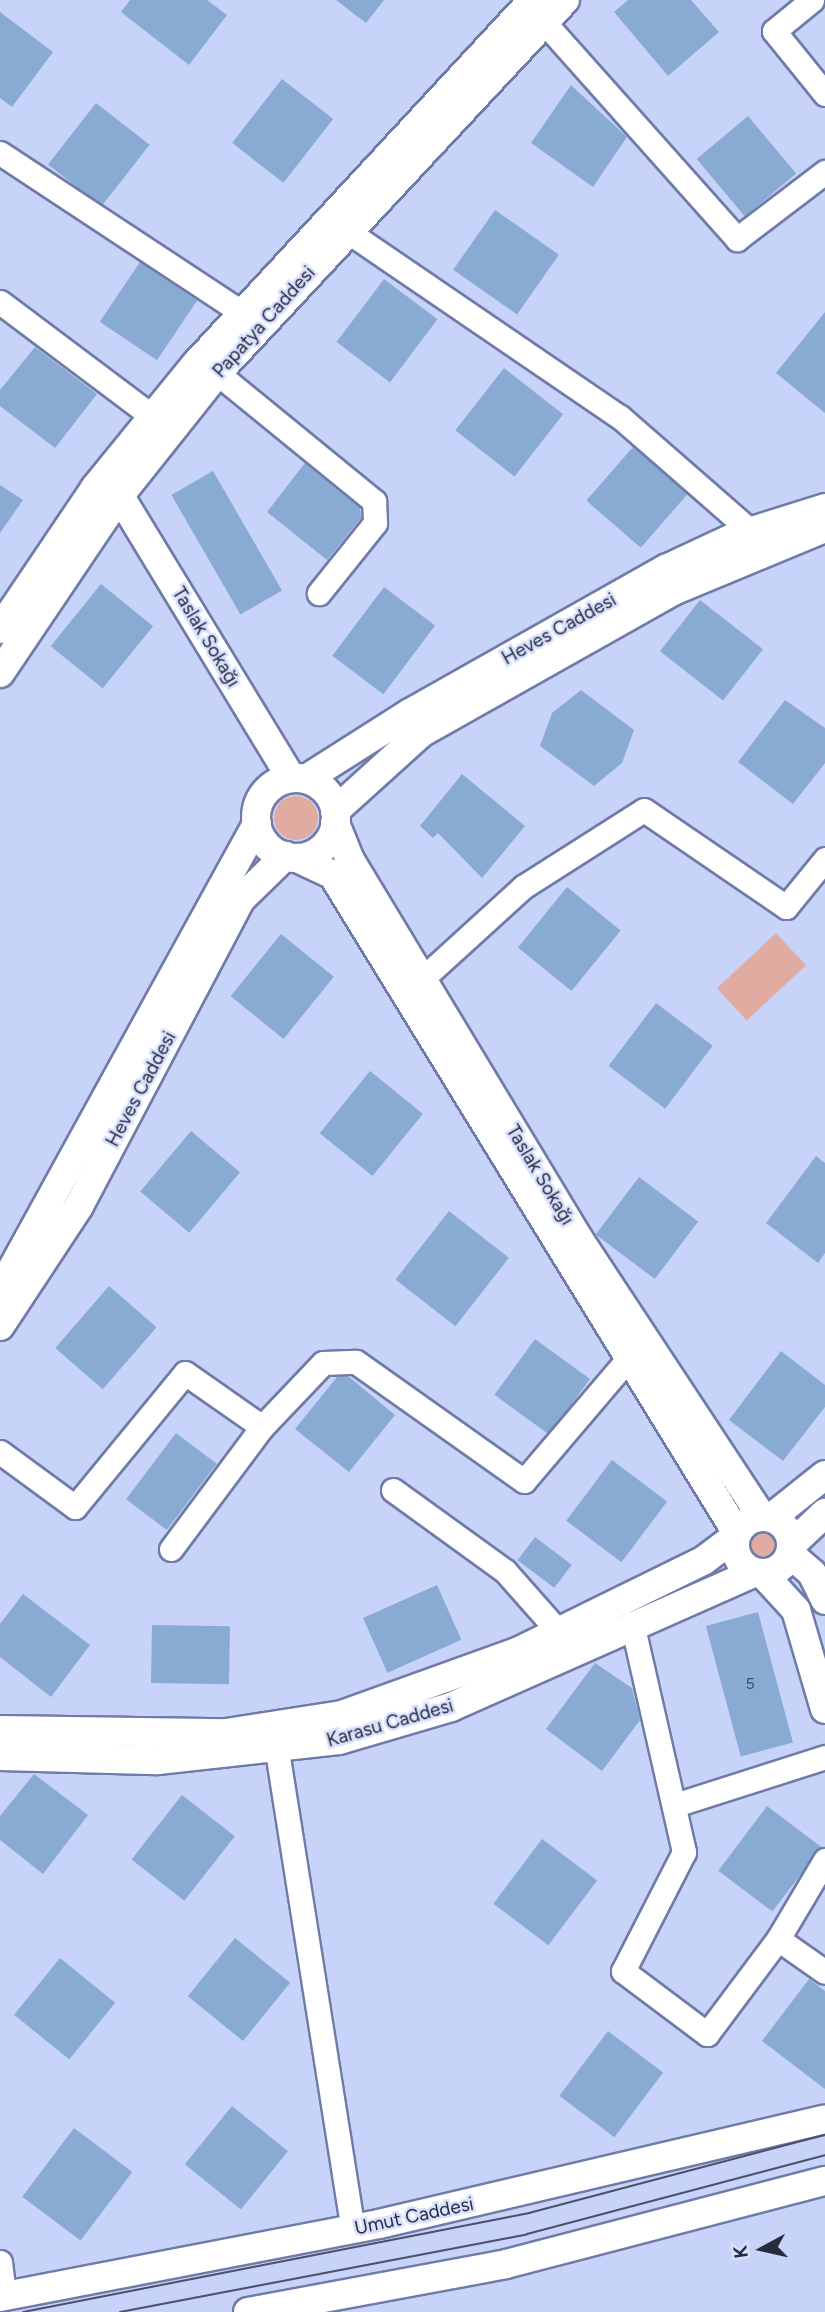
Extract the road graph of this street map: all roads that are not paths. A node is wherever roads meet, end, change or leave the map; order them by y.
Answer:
1 (565, 0) edge
2 (812, 0) edge
3 (538, 10) edge
4 (825, 94) edge
5 (1, 156) edge
6 (825, 172) edge
7 (347, 231) junction
8 (0, 302) edge
9 (241, 312) junction
10 (217, 373) junction
11 (153, 417) junction
12 (106, 495) junction
13 (825, 508) edge
14 (825, 528) edge
15 (761, 539) junction
16 (319, 593) dead end
17 (0, 629) edge
18 (0, 673) edge
19 (291, 781) junction
20 (335, 817) junction
21 (257, 824) junction
22 (291, 857) junction
23 (825, 859) edge
24 (422, 979) junction
25 (0, 1291) edge
26 (0, 1326) edge
27 (628, 1359) junction
28 (262, 1427) junction
29 (0, 1452) edge
30 (825, 1475) edge
31 (393, 1490) dead end
32 (825, 1513) edge
33 (767, 1517) junction
34 (736, 1535) junction
35 (171, 1549) dead end
36 (791, 1550) junction
37 (759, 1574) junction
38 (825, 1600) edge
39 (632, 1623) junction
40 (559, 1632) junction
41 (825, 1709) edge
42 (0, 1730) edge
43 (277, 1751) junction
44 (0, 1756) edge
45 (825, 1757) edge
46 (678, 1804) junction
47 (825, 1860) edge
48 (778, 1940) junction
49 (825, 1972) edge
50 (825, 2119) edge
51 (825, 2181) edge
52 (353, 2229) junction
53 (0, 2262) edge
54 (2, 2297) edge
55 (248, 2312) edge

1 - 3 street, Papatya Caddesi
2 - 4 street
3 - 6 street
3 - 7 street, Papatya Caddesi
3 - 9 street, Papatya Caddesi
5 - 9 street
7 - 10 street, Papatya Caddesi
7 - 15 street
8 - 11 street
9 - 11 street, Papatya Caddesi
10 - 12 street, Papatya Caddesi
10 - 16 street
11 - 12 street, Papatya Caddesi
12 - 17 street, Papatya Caddesi
12 - 18 street, Papatya Caddesi
12 - 19 street, Taslak Sokağı
13 - 15 street, Heves Caddesi
14 - 15 street, Heves Caddesi
15 - 19 street, Heves Caddesi
15 - 20 street, Heves Caddesi
19 - 20 street
19 - 21 street
20 - 22 street
20 - 24 street, Taslak Sokağı
21 - 22 street
21 - 25 street, Heves Caddesi
22 - 26 street, Heves Caddesi
22 - 27 street, Taslak Sokağı
23 - 24 street
24 - 33 street, Taslak Sokağı
27 - 28 street
27 - 34 street, Taslak Sokağı
28 - 29 street
28 - 35 street
30 - 33 street
31 - 40 street
32 - 36 street
33 - 34 street
33 - 36 street
34 - 37 street
34 - 40 street, Karasu Caddesi
36 - 37 street
36 - 38 street
37 - 39 street, Karasu Caddesi
37 - 41 street
39 - 43 street, Karasu Caddesi
39 - 46 street
40 - 42 street, Karasu Caddesi
43 - 44 street, Karasu Caddesi
43 - 52 street
45 - 46 street
46 - 48 street
47 - 48 street
48 - 49 street
50 - 52 street, Umut Caddesi
51 - 55 street
52 - 54 street, Umut Caddesi
53 - 54 street

